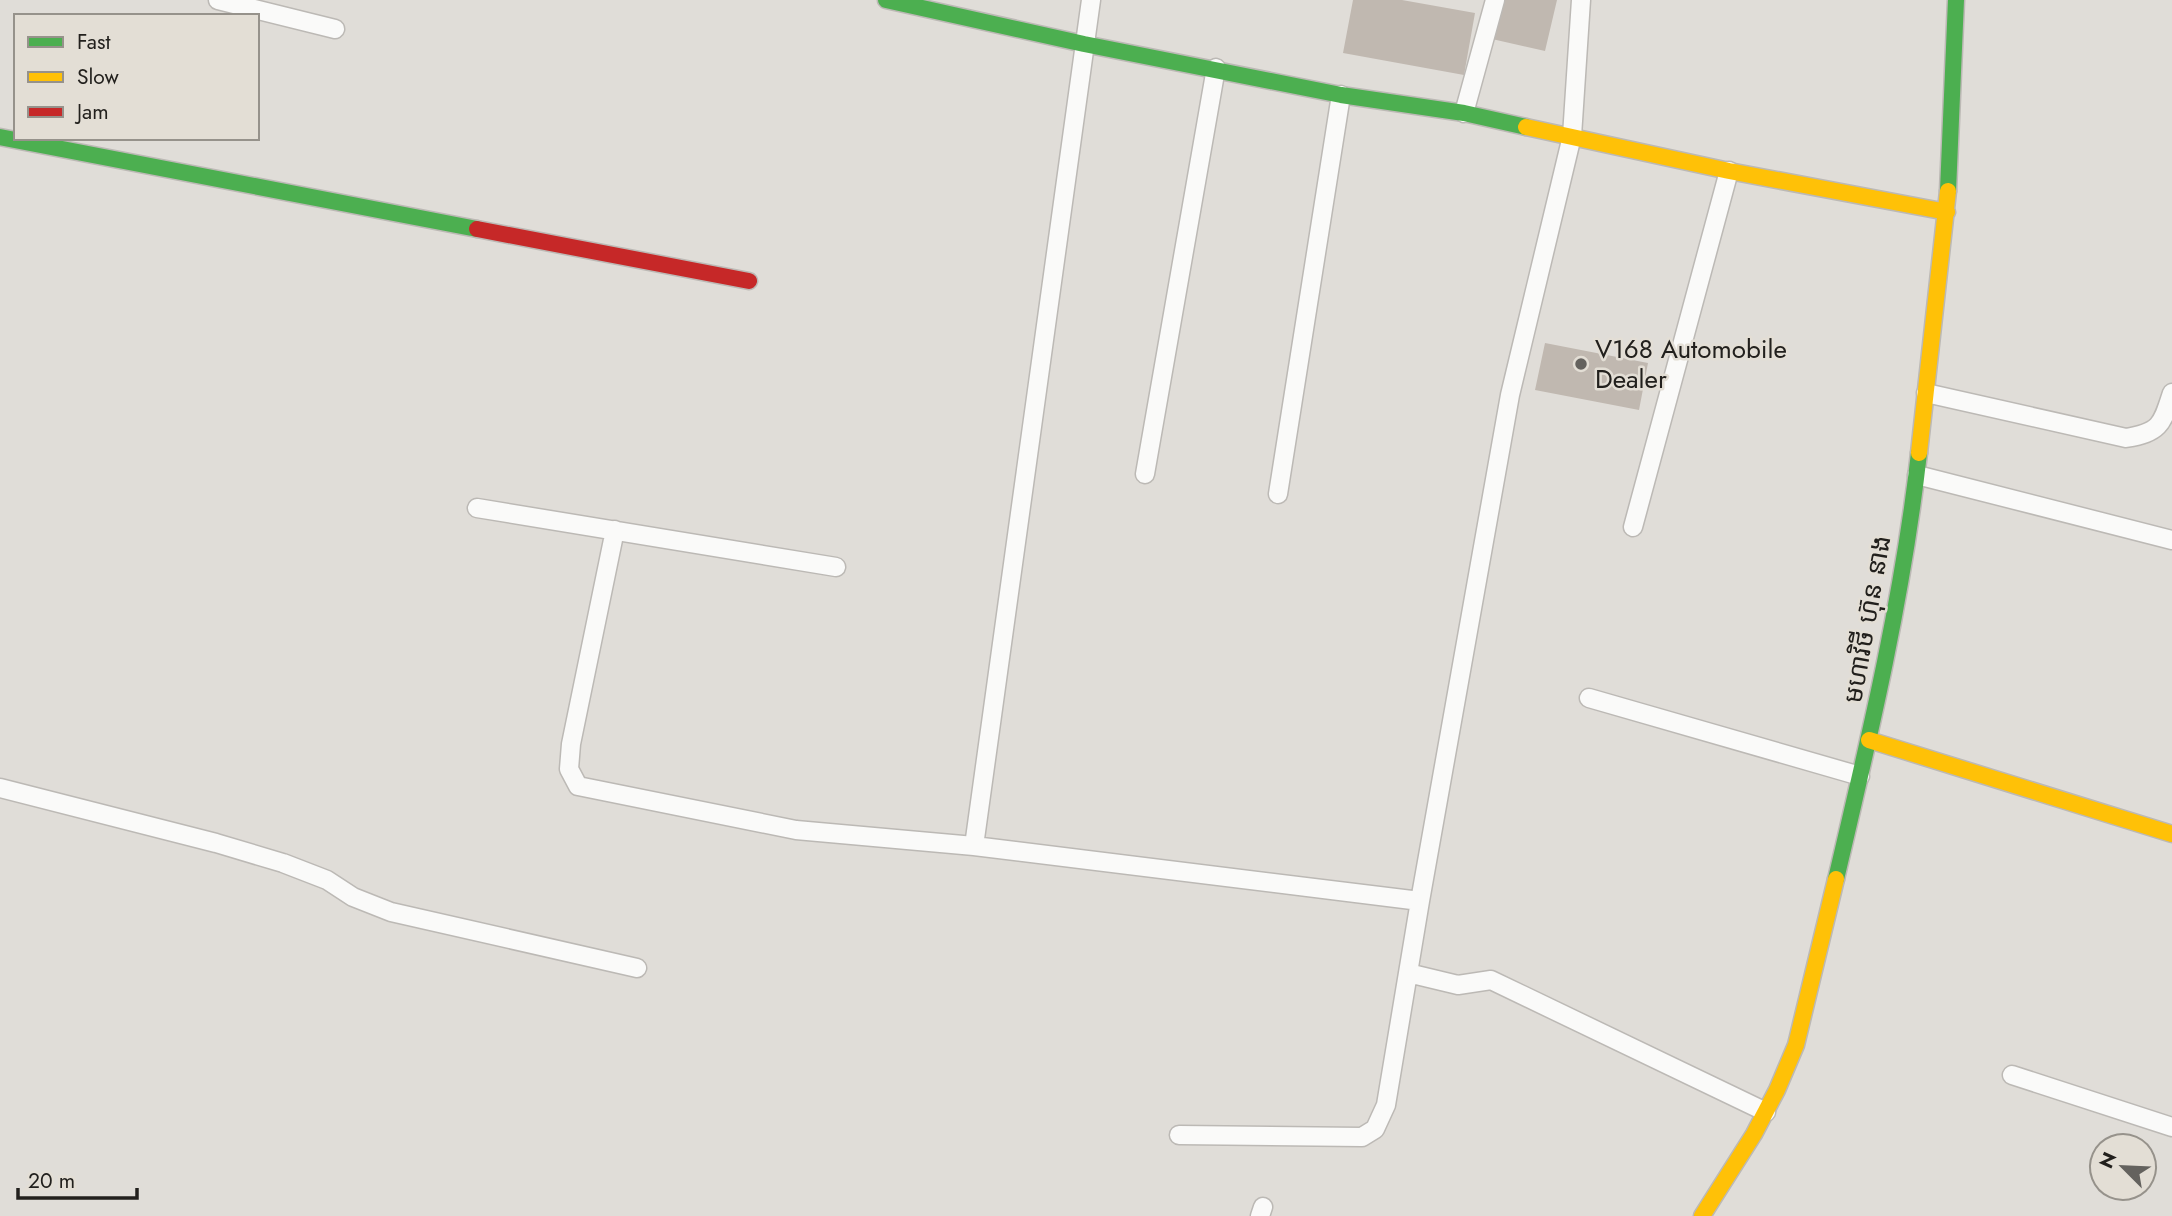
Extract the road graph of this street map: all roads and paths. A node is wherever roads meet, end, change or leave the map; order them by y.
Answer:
1 (218, 0) edge
2 (886, 0) edge
3 (1091, 0) edge
4 (1494, 0) edge
5 (1581, 0) edge
6 (1955, 0) edge
7 (335, 29) dead end
8 (1084, 44) junction
9 (1216, 68) junction
10 (1341, 95) junction
11 (1464, 113) junction
12 (1572, 136) junction
13 (16, 140) edge
14 (1729, 171) junction
15 (1947, 212) junction
16 (749, 281) dead end
17 (1926, 393) junction
18 (2172, 393) edge
19 (1145, 474) dead end
20 (1917, 475) junction
21 (1278, 494) dead end
22 (477, 508) dead end
23 (1633, 527) dead end
24 (615, 530) junction
25 (2172, 540) edge
26 (836, 567) dead end
27 (1589, 698) dead end
28 (1869, 740) junction
29 (1860, 776) junction
30 (0, 788) edge
31 (2172, 834) edge
32 (974, 846) junction
33 (1420, 901) junction
34 (637, 968) dead end
35 (1408, 973) junction
36 (2012, 1075) dead end
37 (1766, 1112) junction
38 (2172, 1127) edge
39 (1179, 1135) dead end
40 (1702, 1216) edge

1 - 7 lane
2 - 8 street
3 - 8 lane
4 - 11 lane
5 - 12 lane
6 - 15 street, មហាវិថី ហ៊ុន នាង
8 - 9 street
8 - 32 lane
9 - 10 street
9 - 19 lane
10 - 11 street
10 - 21 lane
11 - 12 street
12 - 14 street
12 - 33 lane
13 - 16 street
14 - 15 street
14 - 23 lane
15 - 17 street, មហាវិថី ហ៊ុន នាង
17 - 18 lane
17 - 20 street, មហាវិថី ហ៊ុន នាង
20 - 25 lane
20 - 28 street, មហាវិថី ហ៊ុន នាង
22 - 24 lane
24 - 26 lane
24 - 32 lane
27 - 29 lane
28 - 29 street, មហាវិថី ហ៊ុន នាង
28 - 31 street
29 - 37 street, មហាវិថី ហ៊ុន នាង
30 - 34 lane
32 - 33 lane
33 - 35 lane
35 - 37 lane
35 - 39 lane
36 - 38 lane
37 - 40 street, មហាវិថី ហ៊ុន នាង

